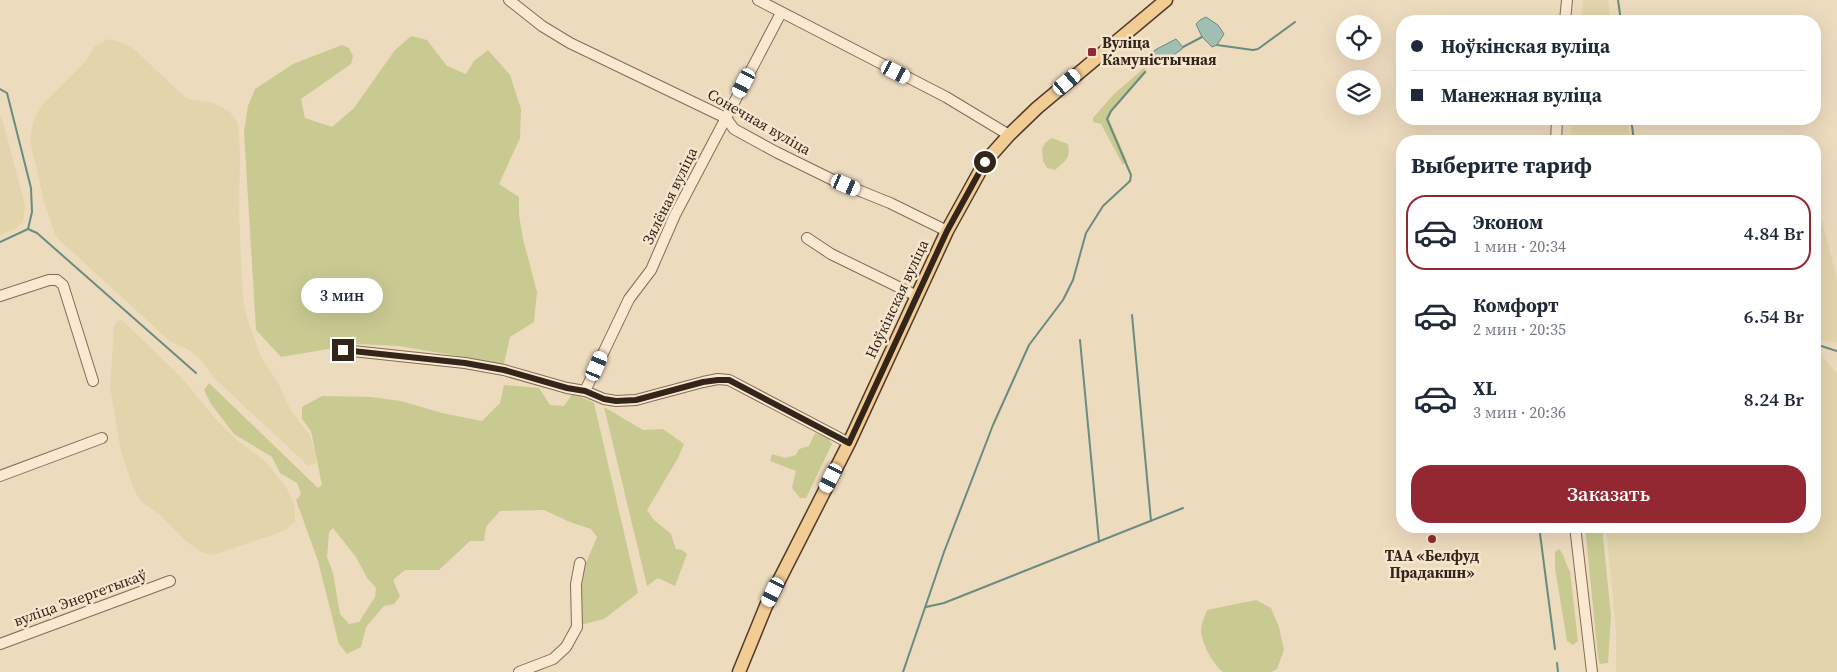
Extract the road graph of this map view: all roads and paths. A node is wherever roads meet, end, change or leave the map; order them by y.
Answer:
1 (509, 0) edge
2 (758, 0) edge
3 (1567, 0) edge
4 (1161, 1) edge
5 (779, 7) edge
6 (1566, 15) edge
7 (726, 118) junction
8 (1009, 135) junction
9 (947, 231) junction
10 (807, 238) dead end
11 (0, 296) edge
12 (917, 296) junction
13 (343, 350) dead end
14 (93, 381) dead end
15 (585, 391) junction
16 (102, 438) dead end
17 (849, 443) junction
18 (0, 476) edge
19 (1576, 533) edge
20 (580, 564) dead end
21 (170, 580) dead end
22 (0, 644) edge
23 (519, 672) edge
24 (739, 672) edge
25 (1592, 672) edge

1 - 7 street, Сонечная вуліца
2 - 5 street
3 - 6 street
4 - 8 main road, Ноўкінская вуліца
5 - 7 street, Зялёная вуліца
5 - 8 street
7 - 9 street, Сонечная вуліца
7 - 15 street, Зялёная вуліца
8 - 9 main road, Ноўкінская вуліца
9 - 12 main road, Ноўкінская вуліца
10 - 12 street
11 - 14 street
12 - 17 main road, Ноўкінская вуліца
13 - 15 street
15 - 17 street
16 - 18 street
17 - 24 main road, Ноўкінская вуліца
19 - 25 street
20 - 23 street
21 - 22 street, вуліца Энергетыкаў

